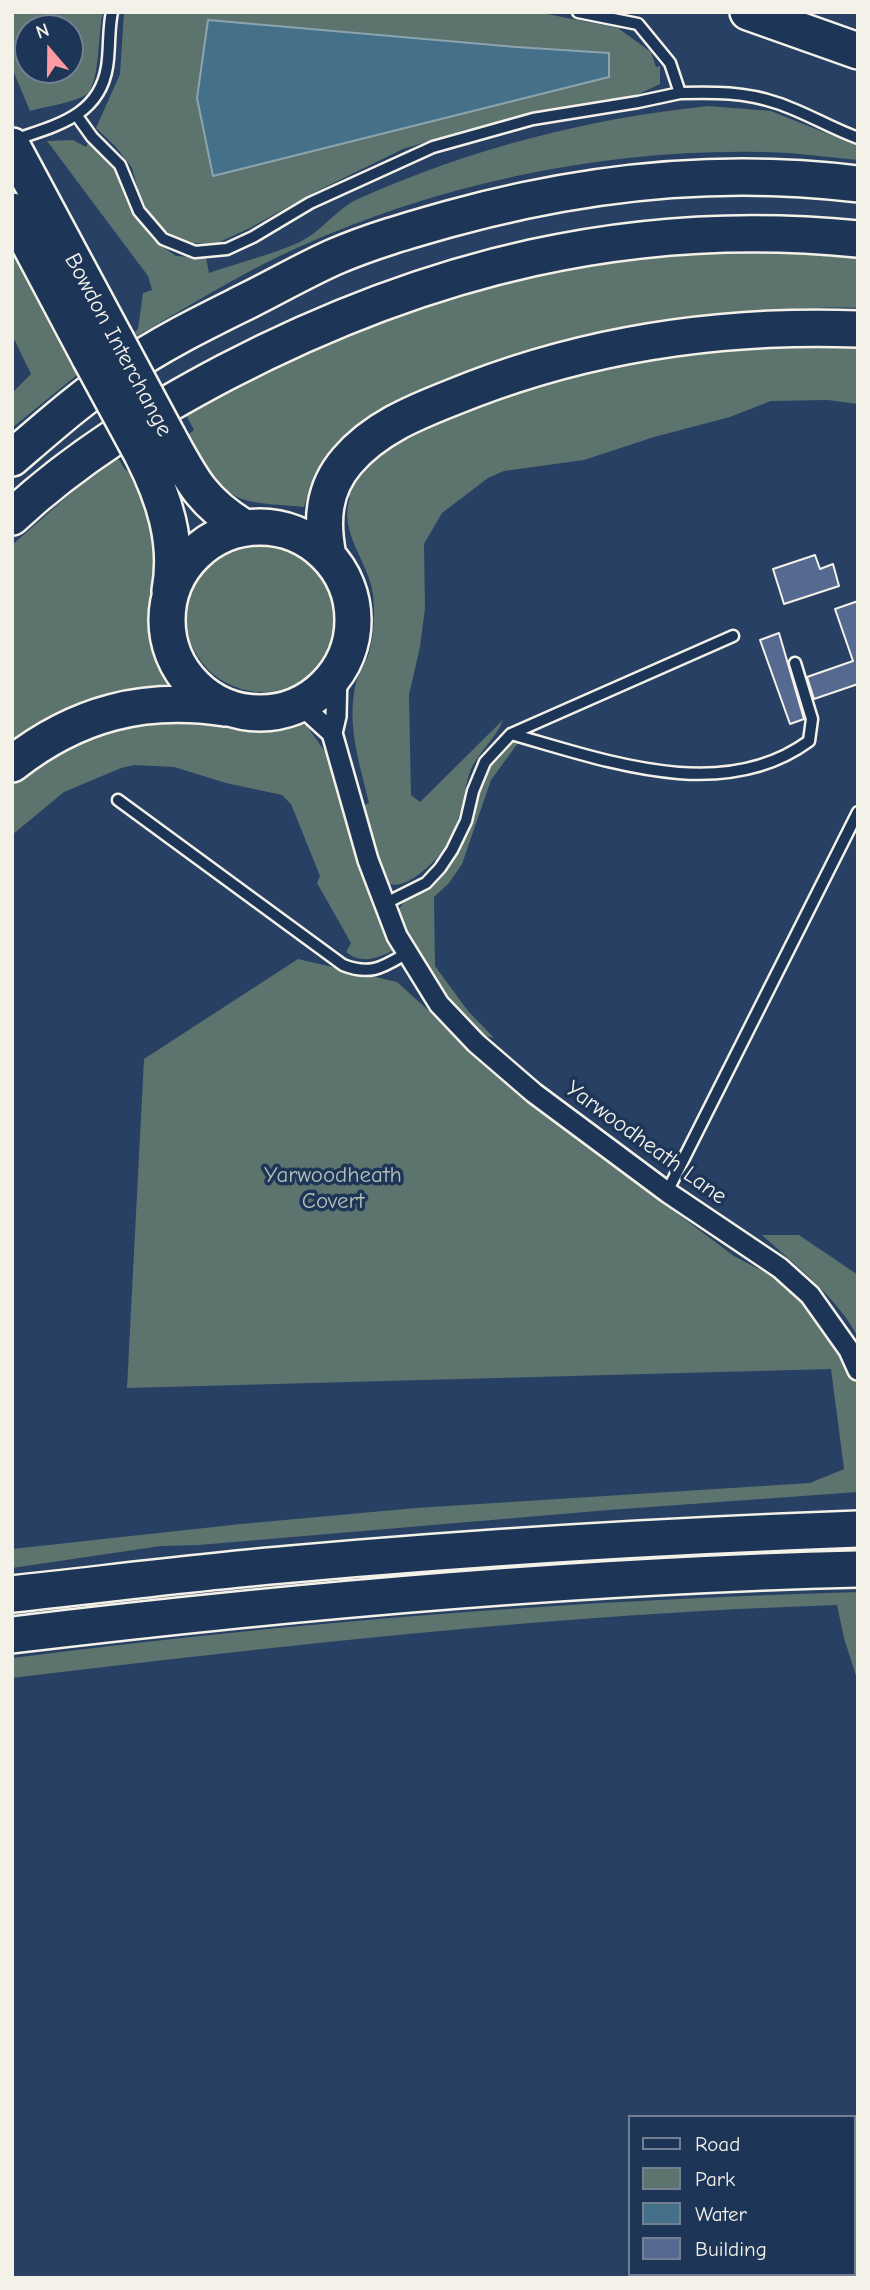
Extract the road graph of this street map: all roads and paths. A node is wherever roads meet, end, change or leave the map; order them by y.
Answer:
1 (112, 12) edge
2 (578, 12) edge
3 (748, 12) edge
4 (858, 51) edge
5 (680, 93) junction
6 (77, 116) junction
7 (858, 138) edge
8 (12, 144) edge
9 (858, 184) edge
10 (12, 211) edge
11 (858, 239) edge
12 (858, 329) edge
13 (103, 349) junction
14 (155, 445) junction
15 (12, 458) edge
16 (12, 517) edge
17 (243, 527) junction
18 (328, 556) junction
19 (169, 598) junction
20 (733, 636) dead end
21 (794, 663) dead end
22 (337, 671) junction
23 (295, 705) junction
24 (229, 708) junction
25 (332, 733) junction
26 (511, 734) junction
27 (12, 764) edge
28 (118, 800) dead end
29 (858, 812) edge
30 (384, 904) junction
31 (407, 953) junction
32 (667, 1192) junction
33 (858, 1370) edge
34 (858, 1515) edge
35 (858, 1529) edge
36 (689, 1536) junction
37 (858, 1569) edge
38 (12, 1594) edge
39 (12, 1635) edge

1 - 6 lane
2 - 5 lane
3 - 4 highway
5 - 6 lane
5 - 7 lane
6 - 8 lane
8 - 13 highway, Bowdon Interchange
9 - 15 highway
10 - 13 highway, Bowdon Interchange
11 - 16 highway
12 - 18 highway
13 - 14 highway, Bowdon Interchange, bridge
14 - 17 highway, Bowdon Interchange
14 - 19 highway, Bowdon Interchange
17 - 18 highway
17 - 19 highway
18 - 22 highway
19 - 24 highway
20 - 26 lane
21 - 26 lane
22 - 23 highway
22 - 25 street, Yarwoodheath Lane
23 - 24 highway
23 - 25 street
24 - 27 highway
25 - 30 street, Yarwoodheath Lane
26 - 30 lane
28 - 31 lane
29 - 32 lane
30 - 31 street, Yarwoodheath Lane
31 - 32 street, Yarwoodheath Lane
32 - 33 street, Yarwoodheath Lane
34 - 36 highway
35 - 36 highway
36 - 38 highway
37 - 39 highway

